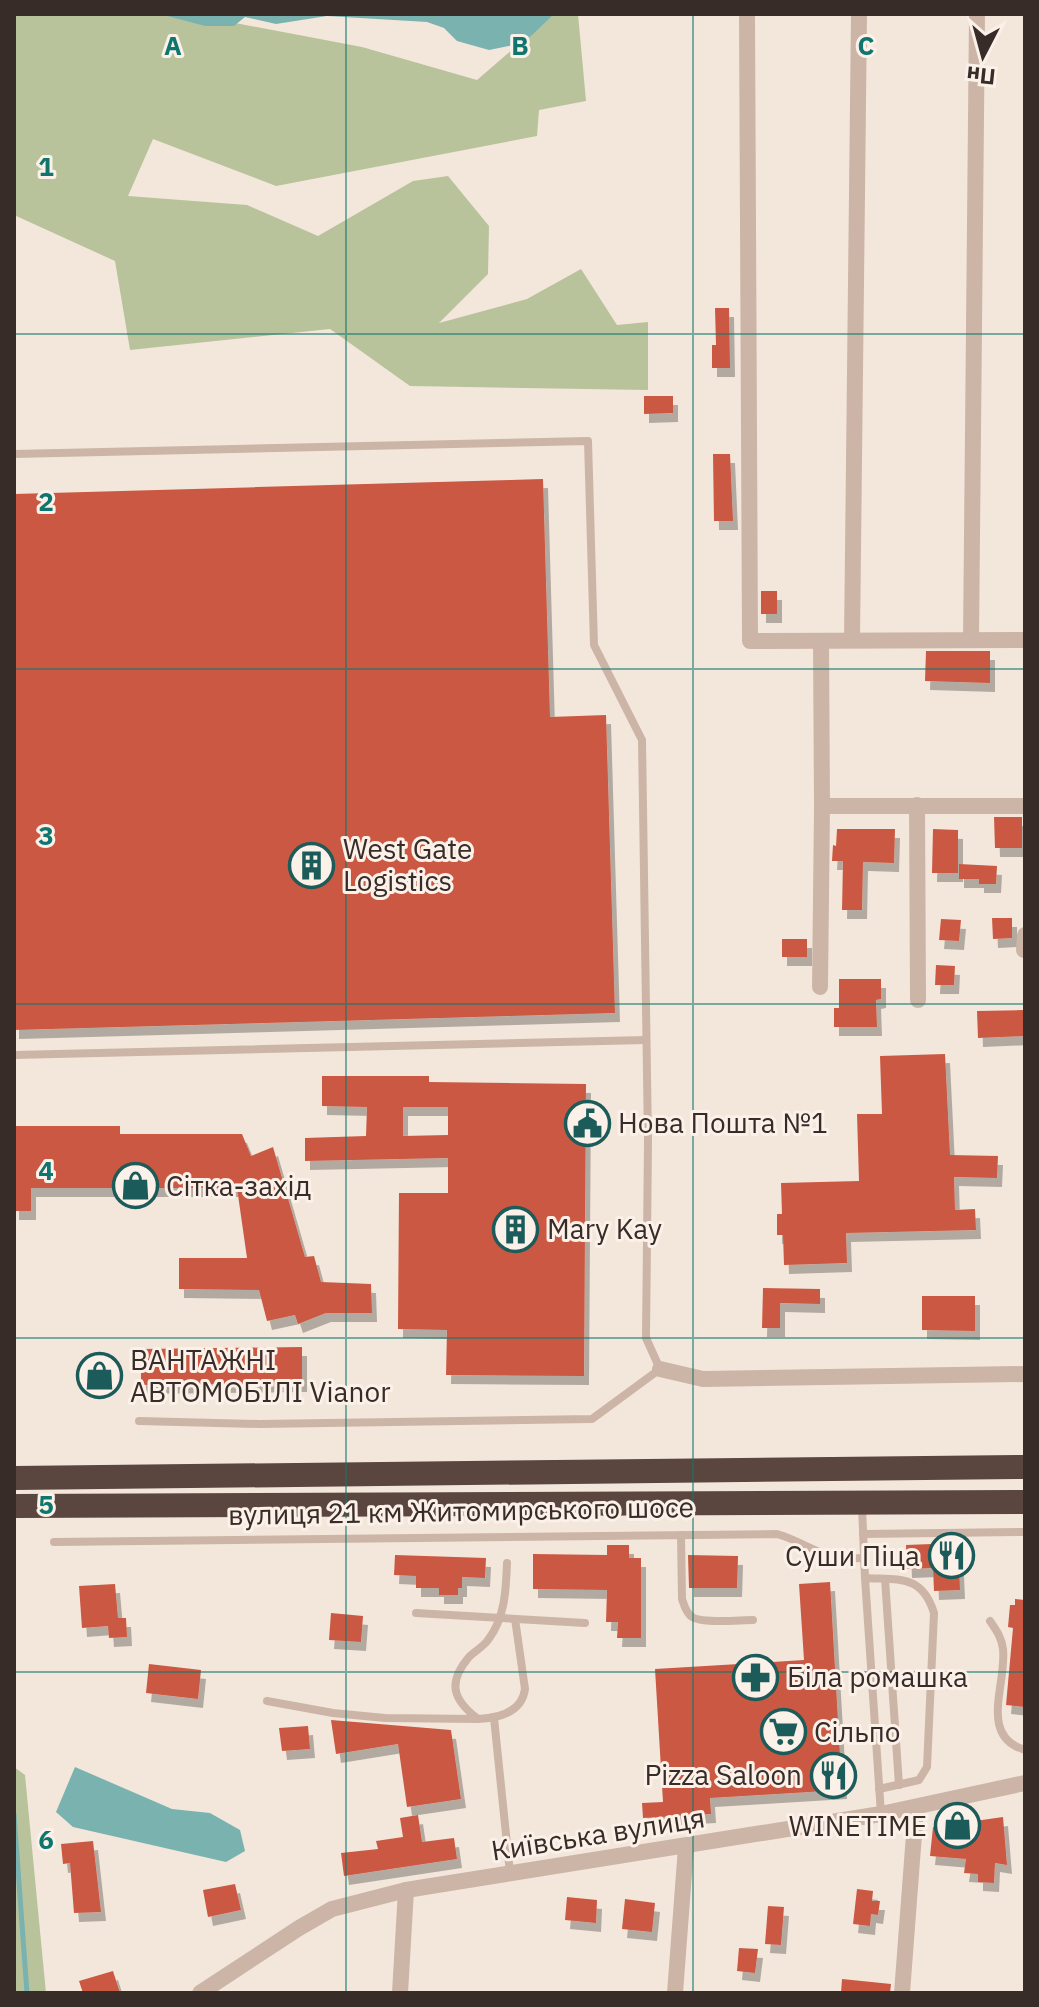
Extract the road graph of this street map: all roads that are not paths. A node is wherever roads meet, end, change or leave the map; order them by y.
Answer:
1 (747, 14) edge
2 (859, 14) edge
3 (977, 14) edge
4 (14, 454) edge
5 (852, 640) junction
6 (971, 640) junction
7 (1025, 640) edge
8 (821, 641) junction
9 (917, 805) junction
10 (822, 806) junction
11 (1025, 806) edge
12 (1025, 935) edge
13 (1024, 950) edge
14 (820, 987) dead end
15 (918, 1000) dead end
16 (646, 1040) junction
17 (14, 1055) edge
18 (660, 1369) junction
19 (1025, 1374) edge
20 (139, 1421) dead end
21 (1025, 1467) edge
22 (14, 1478) edge
23 (862, 1502) junction
24 (1025, 1502) edge
25 (14, 1506) edge
26 (1025, 1532) edge
27 (863, 1534) junction
28 (681, 1535) junction
29 (54, 1542) dead end
30 (864, 1558) junction
31 (507, 1563) dead end
32 (865, 1578) junction
33 (885, 1579) junction
34 (416, 1613) dead end
35 (499, 1618) junction
36 (515, 1619) junction
37 (753, 1620) dead end
38 (990, 1621) dead end
39 (585, 1623) dead end
40 (267, 1701) dead end
41 (494, 1718) junction
42 (478, 1719) junction
43 (1025, 1750) edge
44 (1025, 1783) edge
45 (899, 1785) junction
46 (879, 1789) junction
47 (916, 1808) junction
48 (881, 1814) junction
49 (686, 1847) junction
50 (510, 1873) junction
51 (406, 1890) junction
52 (200, 1993) edge
53 (400, 1993) edge
54 (675, 1993) edge
55 (902, 1993) edge

1 - 8 street
2 - 5 street
3 - 6 street
4 - 16 lane
5 - 6 street
5 - 8 street
6 - 7 street
8 - 10 street
9 - 10 street
9 - 11 street
9 - 15 street
10 - 14 street
12 - 13 street
16 - 17 lane
16 - 18 lane
18 - 19 street
18 - 20 lane
21 - 22 highway
23 - 24 highway
23 - 25 highway
23 - 27 lane
26 - 27 lane
27 - 30 lane
28 - 29 lane, вулиця 21 км Житомирського шосе
28 - 30 lane, вулиця 21 км Житомирського шосе
28 - 37 lane
30 - 32 lane
31 - 35 lane
32 - 33 lane
32 - 46 lane
33 - 45 lane
33 - 45 lane
34 - 35 lane
35 - 36 lane
35 - 42 lane
36 - 39 lane
36 - 41 lane
38 - 43 lane
40 - 42 lane
41 - 42 lane
41 - 50 lane
44 - 47 street, Київська вулиця
45 - 46 lane
46 - 48 lane
47 - 48 street, Київська вулиця
47 - 55 street
48 - 49 street, Київська вулиця
49 - 50 street, Київська вулиця
49 - 54 street
50 - 51 street, Київська вулиця
51 - 52 street, Київська вулиця
51 - 53 street

